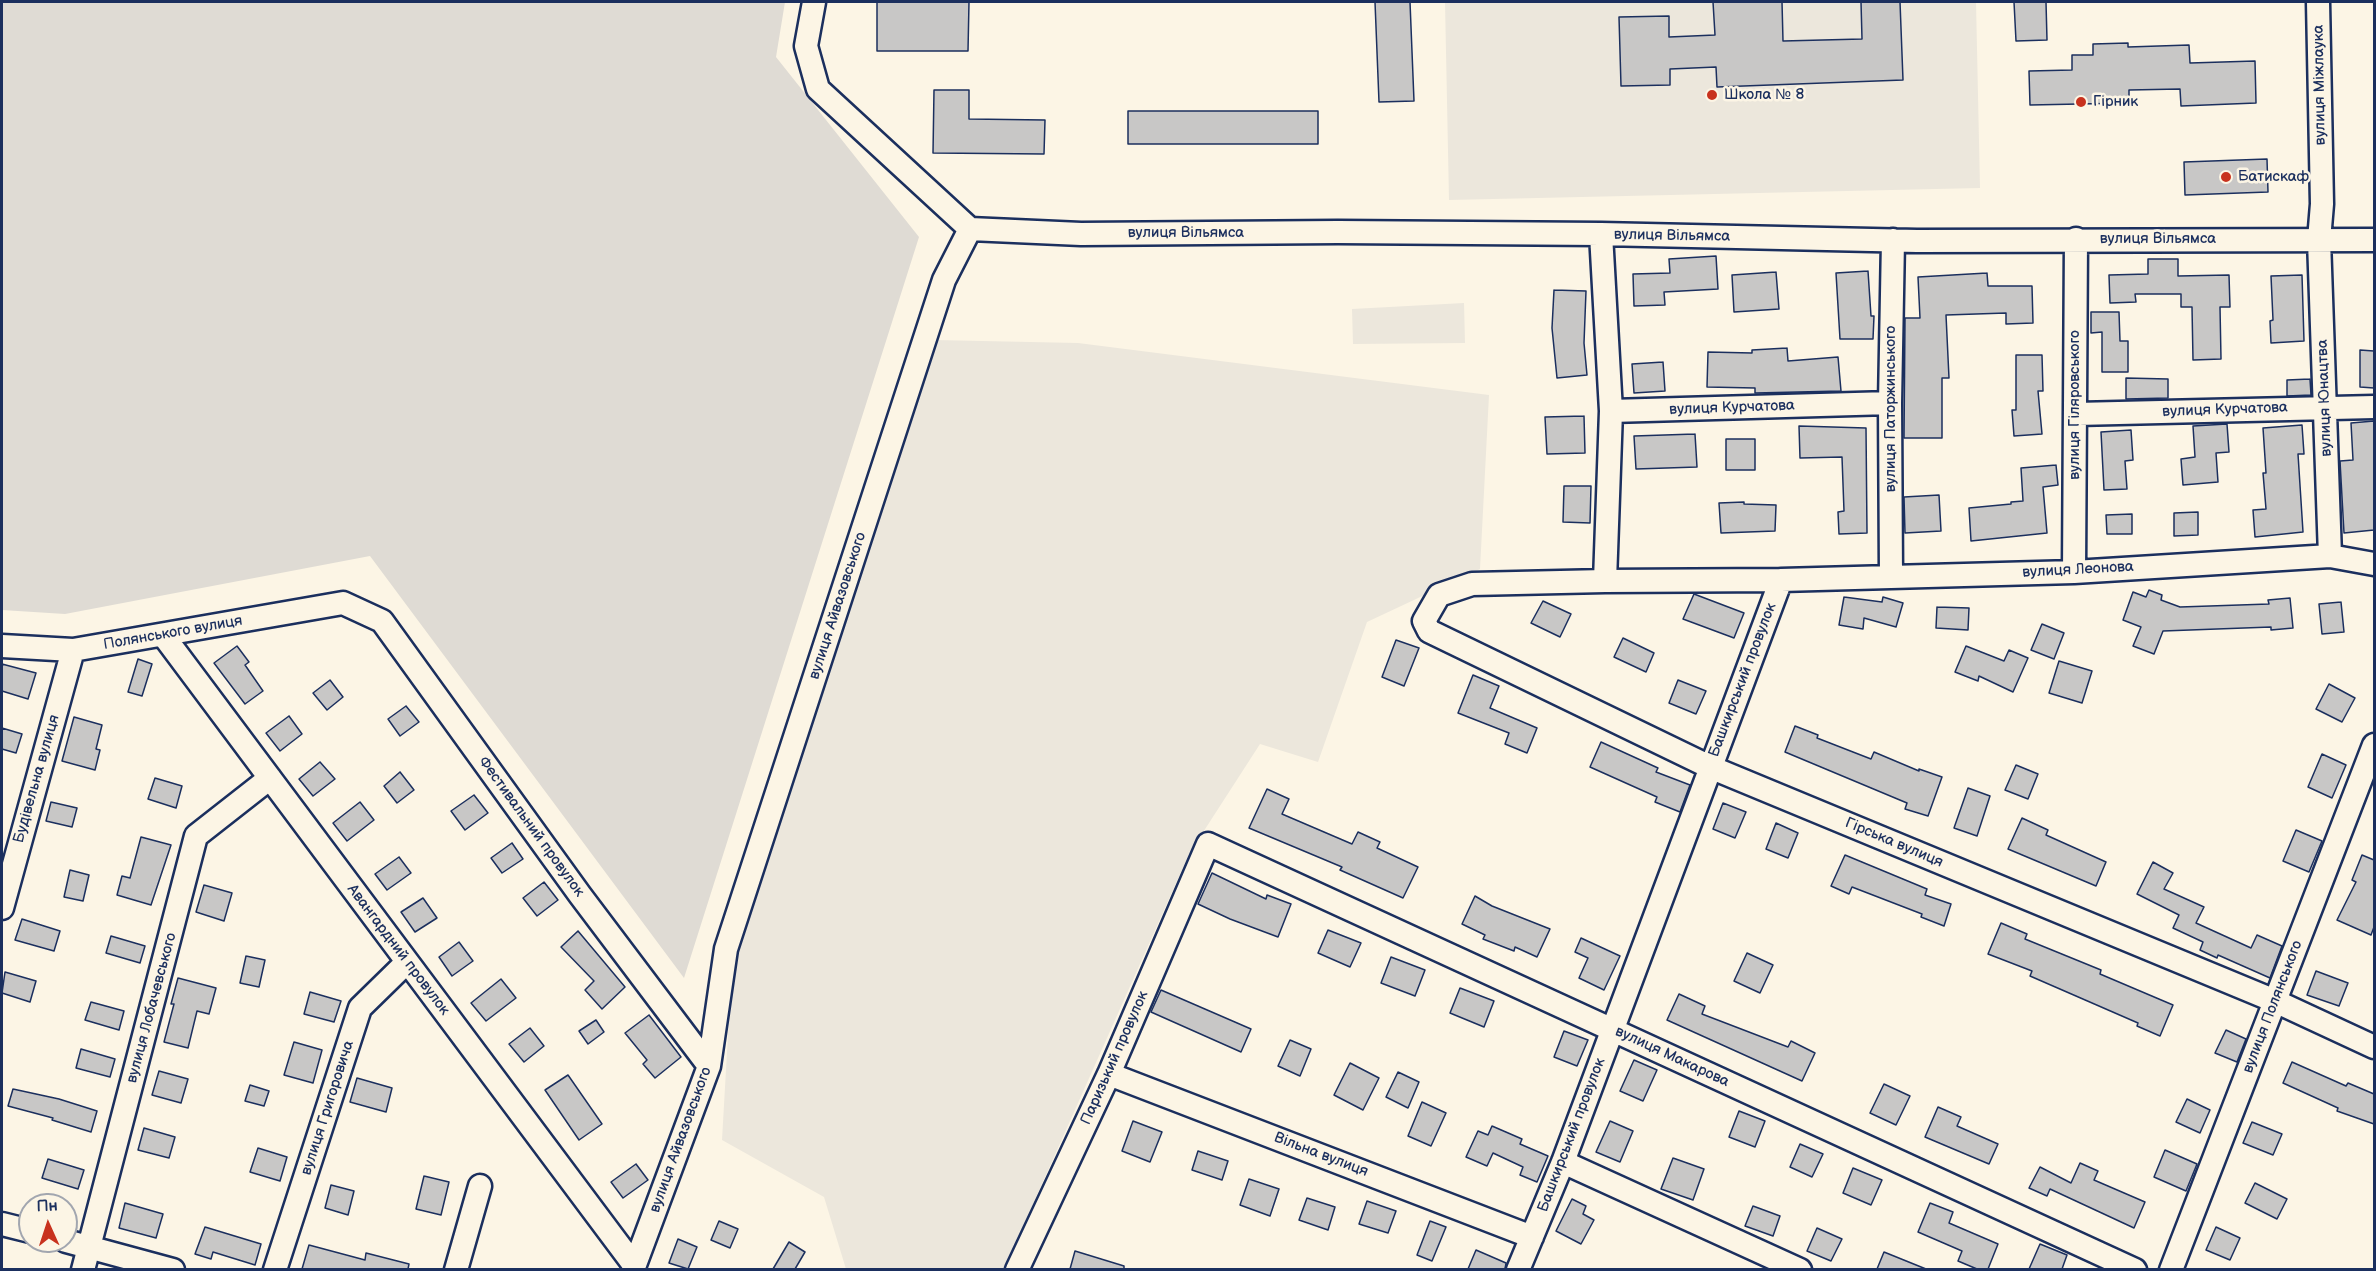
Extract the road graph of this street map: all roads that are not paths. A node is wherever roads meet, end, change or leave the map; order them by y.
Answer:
1 (814, 2) edge
2 (2318, 2) edge
3 (970, 229) junction
4 (1601, 234) junction
5 (2076, 239) junction
6 (1893, 240) junction
7 (2319, 240) junction
8 (2374, 240) edge
9 (1890, 403) junction
10 (2325, 407) junction
11 (2374, 407) edge
12 (1611, 411) junction
13 (2076, 414) junction
14 (2330, 556) junction
15 (2374, 564) edge
16 (2074, 572) junction
17 (1891, 577) junction
18 (1781, 580) junction
19 (1605, 581) junction
20 (343, 603) joint
21 (1424, 621) joint
22 (163, 635) junction
23 (2, 646) edge
24 (73, 650) junction
25 (2374, 745) edge
26 (1710, 767) junction
27 (270, 778) junction
28 (1208, 844) joint
29 (2, 908) edge
30 (407, 962) junction
31 (2275, 1001) junction
32 (1613, 1030) junction
33 (2374, 1047) edge
34 (709, 1066) junction
35 (1109, 1074) junction
36 (1563, 1162) junction
37 (480, 1186) dead end
38 (2, 1224) edge
39 (18, 1228) edge
40 (1532, 1237) junction
41 (78, 1244) edge
42 (89, 1247) junction
43 (634, 1268) edge
44 (83, 1269) edge
45 (172, 1269) edge
46 (275, 1269) edge
47 (456, 1269) edge
48 (1017, 1269) edge
49 (1518, 1269) edge
50 (1800, 1269) edge
51 (2135, 1269) edge
52 (2172, 1269) edge

1 - 3 street
2 - 7 street, вулиця Міжлаука
3 - 4 street, вулиця Вільямса
3 - 34 street, вулиця Айвазовського
4 - 6 street, вулиця Вільямса
4 - 12 street
5 - 6 street, вулиця Вільямса
5 - 7 street, вулиця Вільямса
5 - 13 street, вулиця Гіляровського
6 - 9 street, вулиця Паторжинського
7 - 8 street, вулиця Вільямса
7 - 10 street, вулиця Юнацтва
9 - 12 street, вулиця Курчатова
9 - 17 street, вулиця Паторжинського
10 - 11 street, вулиця Курчатова
10 - 13 street, вулиця Курчатова
10 - 14 street, вулиця Юнацтва
12 - 19 street
13 - 16 street, вулиця Гіляровського
14 - 15 street, вулиця Леонова
14 - 16 street, вулиця Леонова
16 - 17 street, вулиця Леонова
17 - 18 street, вулиця Леонова
18 - 19 street, Башкирський провулок
18 - 26 street, Башкирський провулок
19 - 21 street, Башкирський провулок
20 - 22 street, Полянського вулиця
20 - 34 street, Фестивальний провулок
21 - 26 street, Гірська вулиця
22 - 24 street, Полянського вулиця
22 - 27 street, Авангардний провулок
23 - 24 street, Полянського вулиця
24 - 29 street, Будівельна вулиця
25 - 31 street, вулиця Полянського
26 - 31 street, Гірська вулиця
26 - 32 street, Башкирський провулок
27 - 30 street, Авангардний провулок
27 - 42 street, вулиця Лобачевського
28 - 32 street, вулиця Макарова
28 - 35 street, Паризький провулок
30 - 43 street, Авангардний провулок
30 - 46 street, вулиця Григоровича
31 - 33 street, Гірська вулиця
31 - 52 street, вулиця Полянського
32 - 36 street, Башкирський провулок
32 - 51 street, вулиця Макарова
34 - 43 street, вулиця Айвазовського
35 - 40 street, Вільна вулиця
35 - 48 street, Паризький провулок
36 - 40 street, Башкирський провулок
36 - 50 street
37 - 47 street
38 - 39 street
40 - 49 street, Башкирський провулок
41 - 42 street
42 - 44 street, вулиця Лобачевського
42 - 45 street

